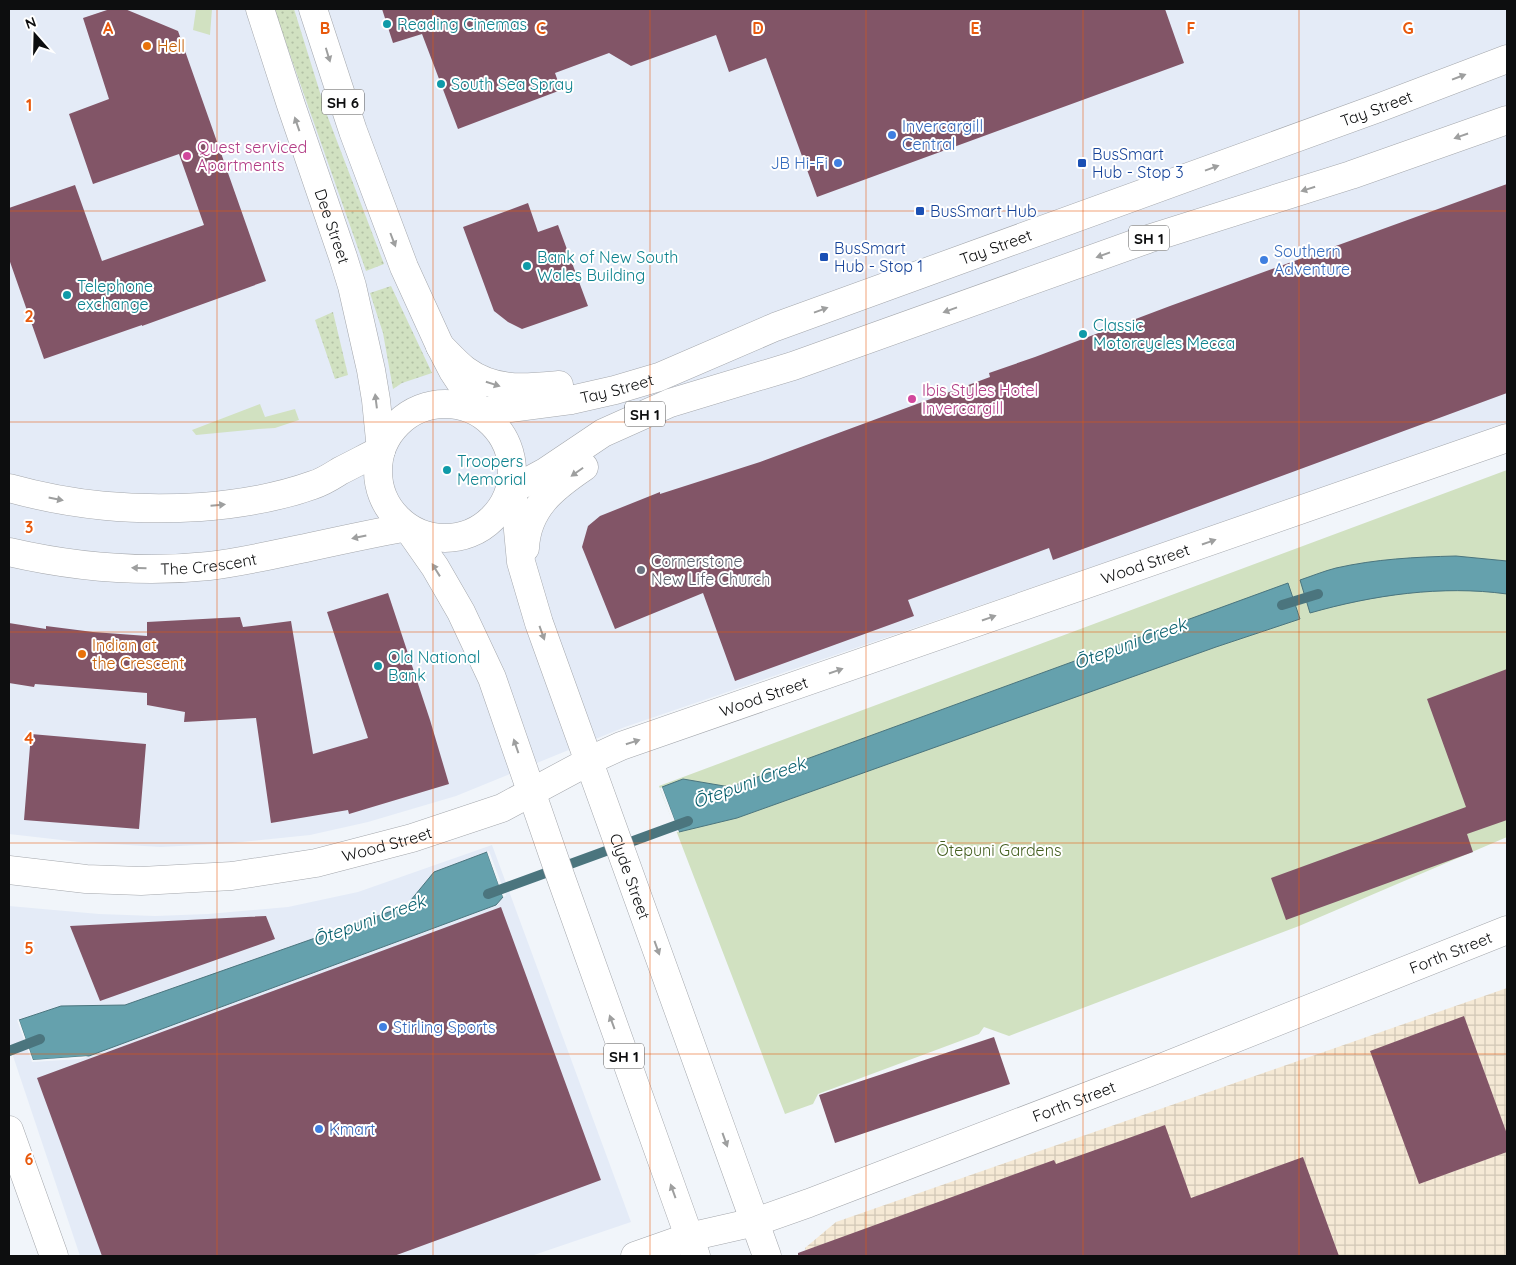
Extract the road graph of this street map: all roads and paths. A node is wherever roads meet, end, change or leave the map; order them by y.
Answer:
1 (260, 9) edge
2 (313, 9) edge
3 (1507, 59) edge
4 (1507, 120) edge
5 (775, 327) junction
6 (440, 346) junction
7 (793, 366) junction
8 (480, 412) junction
9 (1507, 438) edge
10 (381, 450) junction
11 (9, 488) edge
12 (510, 492) junction
13 (407, 527) junction
14 (9, 552) edge
15 (528, 586) junction
16 (589, 762) junction
17 (532, 792) junction
18 (9, 870) edge
19 (1507, 930) edge
20 (9, 1130) edge
21 (755, 1222) junction
22 (692, 1247) edge
23 (54, 1256) edge
24 (635, 1256) edge
25 (767, 1256) edge

10 -> 1 main road, Dee Street
2 -> 6 main road, SH 6
5 -> 3 main road, Tay Street / SH 1
4 -> 7 main road, Tay Street / SH 1
6 -> 5 main road
5 - 8 main road, Tay Street / SH 1
6 - 8 main road, SH 6
7 - 12 main road, Tay Street / SH 1
7 -> 15 main road
8 - 10 main road, SH 1
8 - 12 main road, SH 1
16 -> 9 main road, Wood Street
11 -> 10 main road
10 - 13 main road, SH 1
12 - 13 main road, SH 1
12 - 15 main road, Clyde Street / SH 1
13 -> 14 main road, The Crescent
17 -> 13 main road, SH 1
15 -> 16 main road, Clyde Street / SH 1
16 - 17 main road, Wood Street
16 -> 21 main road, Clyde Street / SH 1
17 - 18 main road, Wood Street
22 -> 17 main road, SH 1
19 - 21 main road, Forth Street
20 - 23 main road
21 - 22 main road, Forth Street
21 - 25 main road, Clyde Street / SH 1
22 - 24 main road, Forth Street

